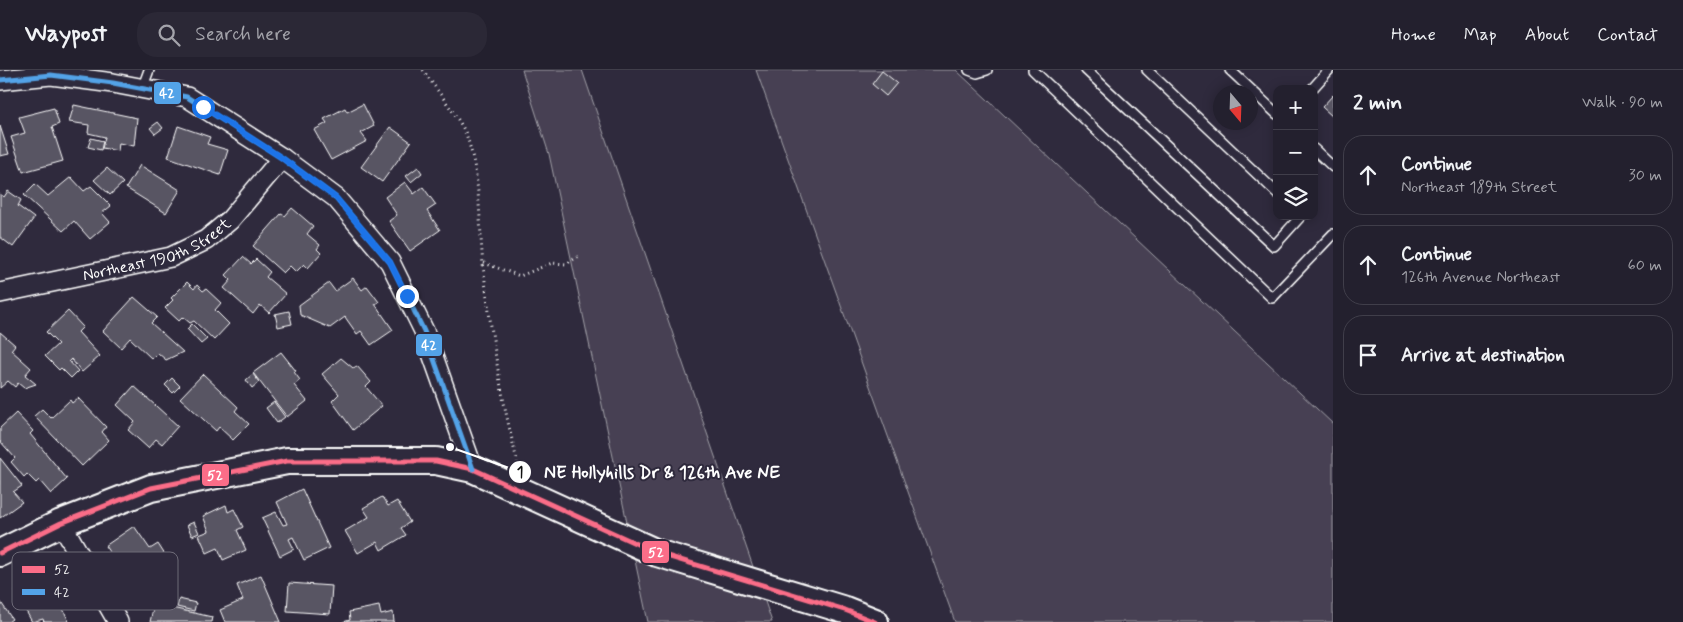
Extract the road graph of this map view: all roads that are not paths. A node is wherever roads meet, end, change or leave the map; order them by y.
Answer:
1 (149, 70) edge
2 (969, 70) edge
3 (986, 70) edge
4 (1033, 70) edge
5 (1086, 70) edge
6 (1147, 70) edge
7 (1230, 70) edge
8 (1329, 70) edge
9 (0, 80) edge
10 (1316, 85) edge
11 (142, 89) junction
12 (1273, 110) edge
13 (1318, 154) edge
14 (282, 158) junction
15 (1333, 167) edge
16 (1273, 189) edge
17 (1297, 220) edge
18 (1333, 234) edge
19 (0, 293) edge
20 (473, 469) junction
21 (61, 523) junction
22 (78, 552) edge
23 (0, 553) edge
24 (111, 610) edge
25 (118, 622) edge
26 (875, 622) edge

1 - 11 lane
2 - 3 lane
4 - 18 lane
5 - 17 lane
6 - 16 lane
7 - 12 lane
8 - 10 lane
9 - 11 street
11 - 14 street
13 - 15 lane
14 - 19 street, Northeast 190th Street
14 - 20 street
20 - 21 main road
20 - 26 main road
21 - 22 street
21 - 23 main road
24 - 25 street

